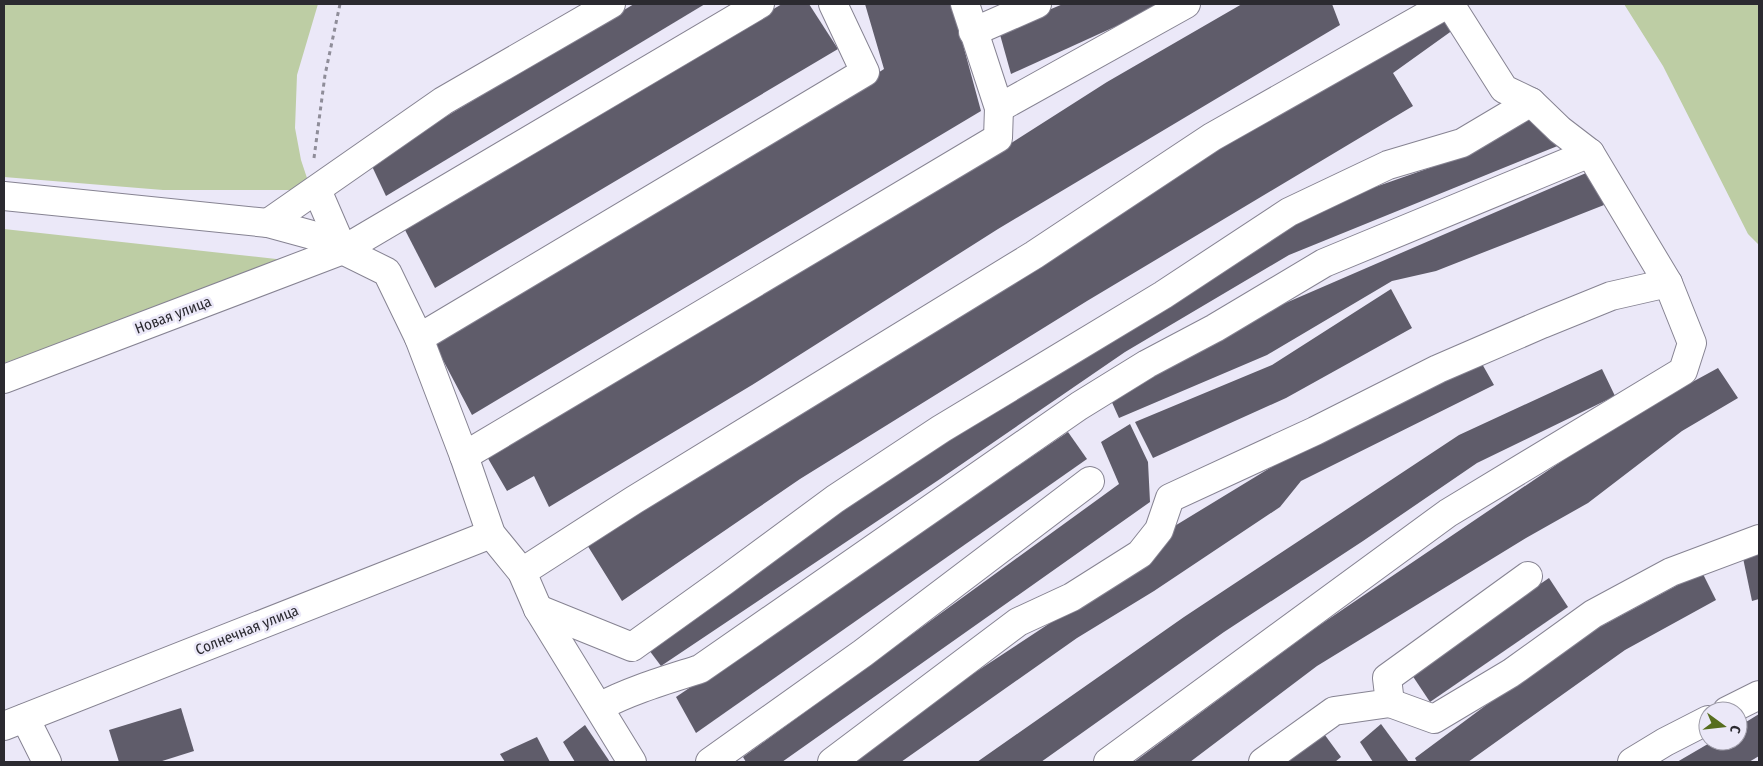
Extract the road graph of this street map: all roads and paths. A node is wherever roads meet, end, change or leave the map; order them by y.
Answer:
1 (340, 4) edge
2 (611, 4) edge
3 (760, 4) edge
4 (833, 4) edge
5 (965, 4) edge
6 (1037, 4) edge
7 (1186, 4) edge
8 (1449, 4) edge
9 (973, 32) junction
10 (1531, 102) junction
11 (999, 108) junction
12 (1590, 154) junction
13 (317, 190) junction
14 (4, 196) edge
15 (268, 223) junction
16 (343, 250) junction
17 (1668, 283) junction
18 (419, 338) junction
19 (4, 379) edge
20 (464, 456) junction
21 (1090, 481) dead end
22 (491, 534) junction
23 (1759, 539) edge
24 (522, 572) junction
25 (1528, 576) dead end
26 (538, 609) junction
27 (1759, 695) edge
28 (1747, 701) edge
29 (1390, 703) junction
30 (599, 707) junction
31 (14, 722) edge
32 (1698, 725) edge
33 (47, 762) edge
34 (632, 762) edge
35 (710, 762) edge
36 (832, 762) edge
37 (1108, 762) edge
38 (1263, 762) edge
39 (1632, 762) edge

1 - 13 path
2 - 13 street
3 - 16 street, Новая улица
4 - 18 street
5 - 9 street
6 - 9 street
7 - 11 street
8 - 10 street
8 - 24 street
9 - 11 street
10 - 12 street
10 - 26 street
11 - 20 street
12 - 17 street
12 - 30 street
13 - 15 street
13 - 16 street
14 - 15 street
15 - 16 street
16 - 18 street
16 - 19 street, Новая улица
17 - 36 street
17 - 37 street
18 - 20 street
20 - 22 street
21 - 35 street
22 - 24 street
22 - 31 street, Солнечная улица
23 - 29 street
24 - 26 street
25 - 29 street
26 - 30 street
27 - 28 street
29 - 38 street
30 - 34 street
31 - 33 street
32 - 39 street

